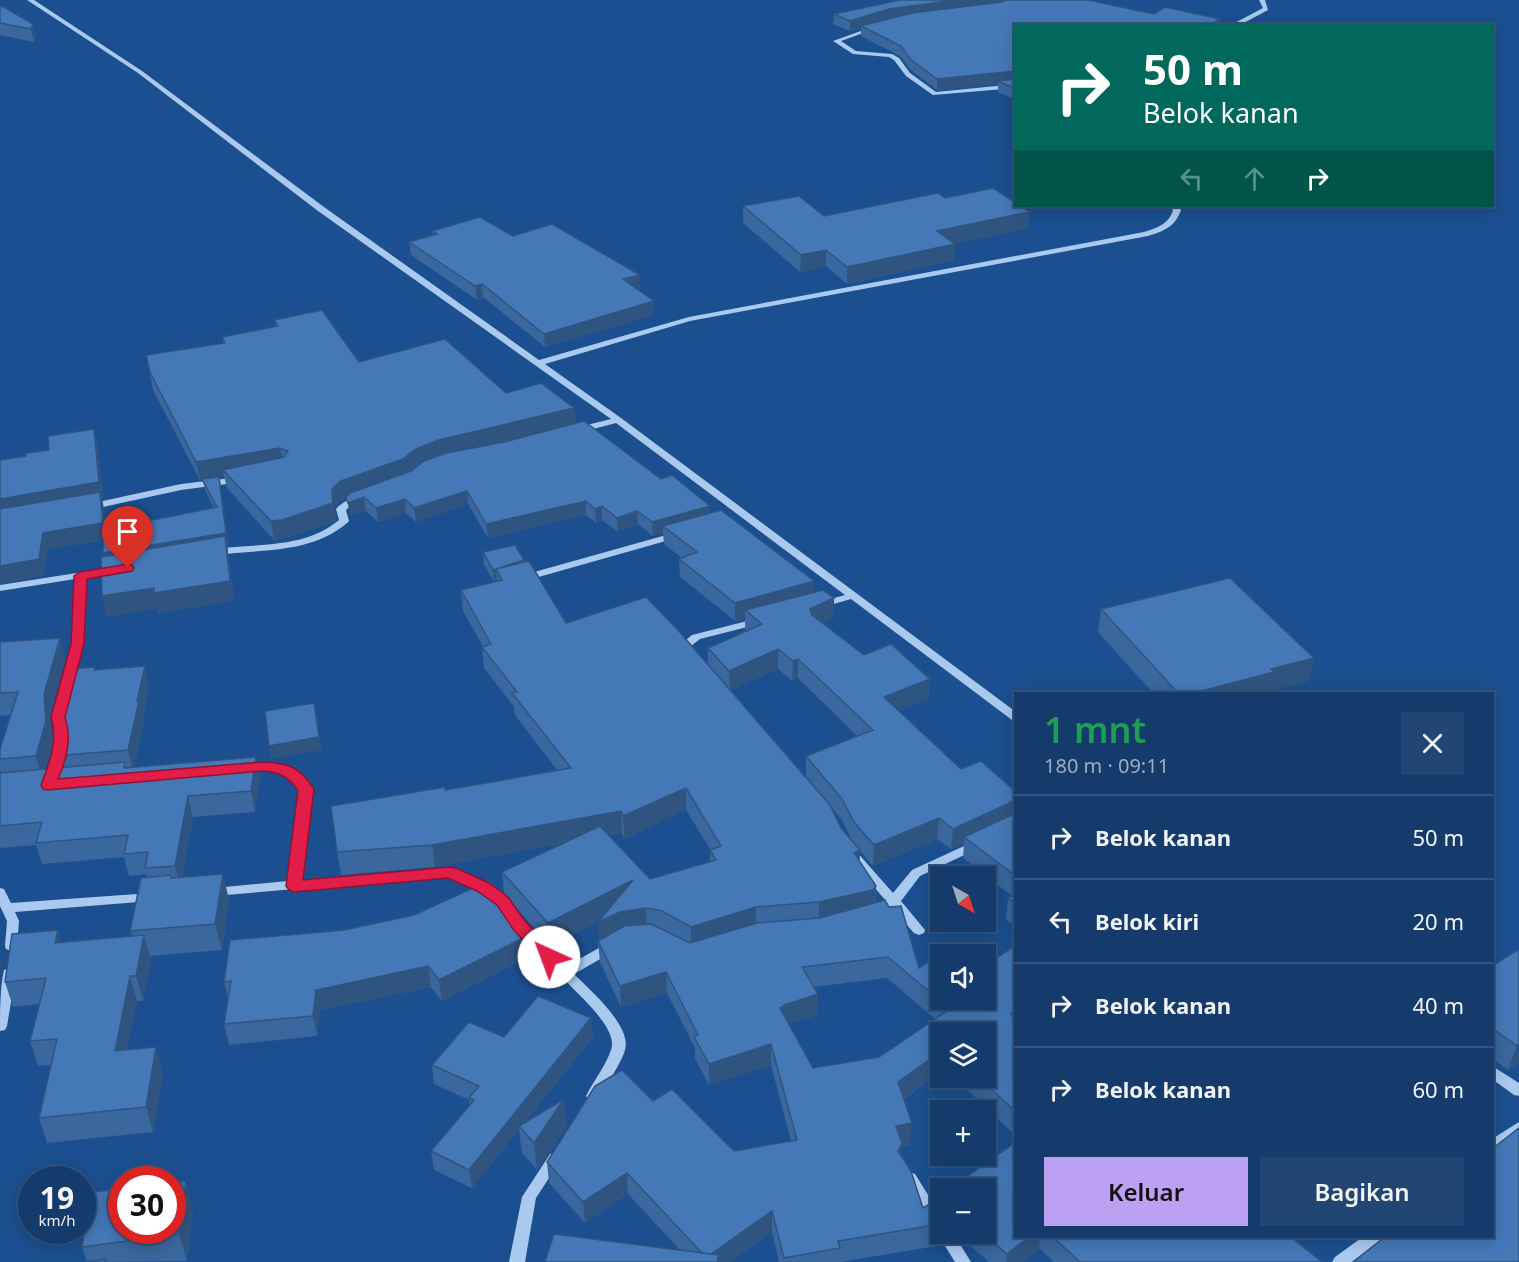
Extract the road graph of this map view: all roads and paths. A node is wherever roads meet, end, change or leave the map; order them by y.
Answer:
1 (30, 0) edge
2 (1262, 0) edge
3 (1236, 24) edge
4 (886, 25) edge
5 (1014, 86) edge
6 (1175, 207) edge
7 (539, 363) junction
8 (618, 420) junction
9 (572, 432) edge
10 (252, 477) edge
11 (368, 495) edge
12 (80, 509) edge
13 (743, 516) junction
14 (732, 519) edge
15 (688, 531) edge
16 (210, 553) edge
17 (128, 568) edge
18 (80, 576) junction
19 (511, 582) edge
20 (0, 588) edge
21 (852, 596) junction
22 (807, 608) edge
23 (774, 617) edge
24 (692, 659) edge
25 (1014, 717) edge
26 (60, 756) edge
27 (238, 768) edge
28 (984, 841) edge
29 (846, 846) edge
30 (294, 886) junction
31 (0, 892) edge
32 (199, 893) edge
33 (163, 896) edge
34 (502, 901) edge
35 (894, 901) junction
36 (7, 908) junction
37 (865, 920) edge
38 (518, 924) edge
39 (919, 930) dead end
40 (622, 940) edge
41 (564, 974) junction
42 (0, 1026) edge
43 (1494, 1072) edge
44 (1519, 1091) edge
45 (586, 1109) edge
46 (1519, 1128) edge
47 (1494, 1147) edge
48 (562, 1148) edge
49 (906, 1171) edge
50 (930, 1210) edge
51 (1372, 1238) edge
52 (952, 1244) edge
53 (517, 1262) edge
54 (963, 1262) edge
55 (1340, 1262) edge

1 - 7 street
2 - 3 street
4 - 5 street
6 - 7 street
7 - 8 street
8 - 9 street
8 - 13 street
10 - 12 street
11 - 16 street
13 - 14 street
13 - 21 street
15 - 19 street
17 - 18 street
18 - 20 street
18 - 26 street
21 - 22 street
21 - 25 street
23 - 24 street
27 - 30 street
28 - 35 street
29 - 35 street
30 - 32 street
30 - 34 street
31 - 36 street
33 - 36 street
35 - 37 street
35 - 39 street
36 - 42 street
38 - 41 street
40 - 41 street
41 - 45 street
43 - 44 street
46 - 47 street
48 - 53 street
49 - 50 street
51 - 55 street
52 - 54 street

